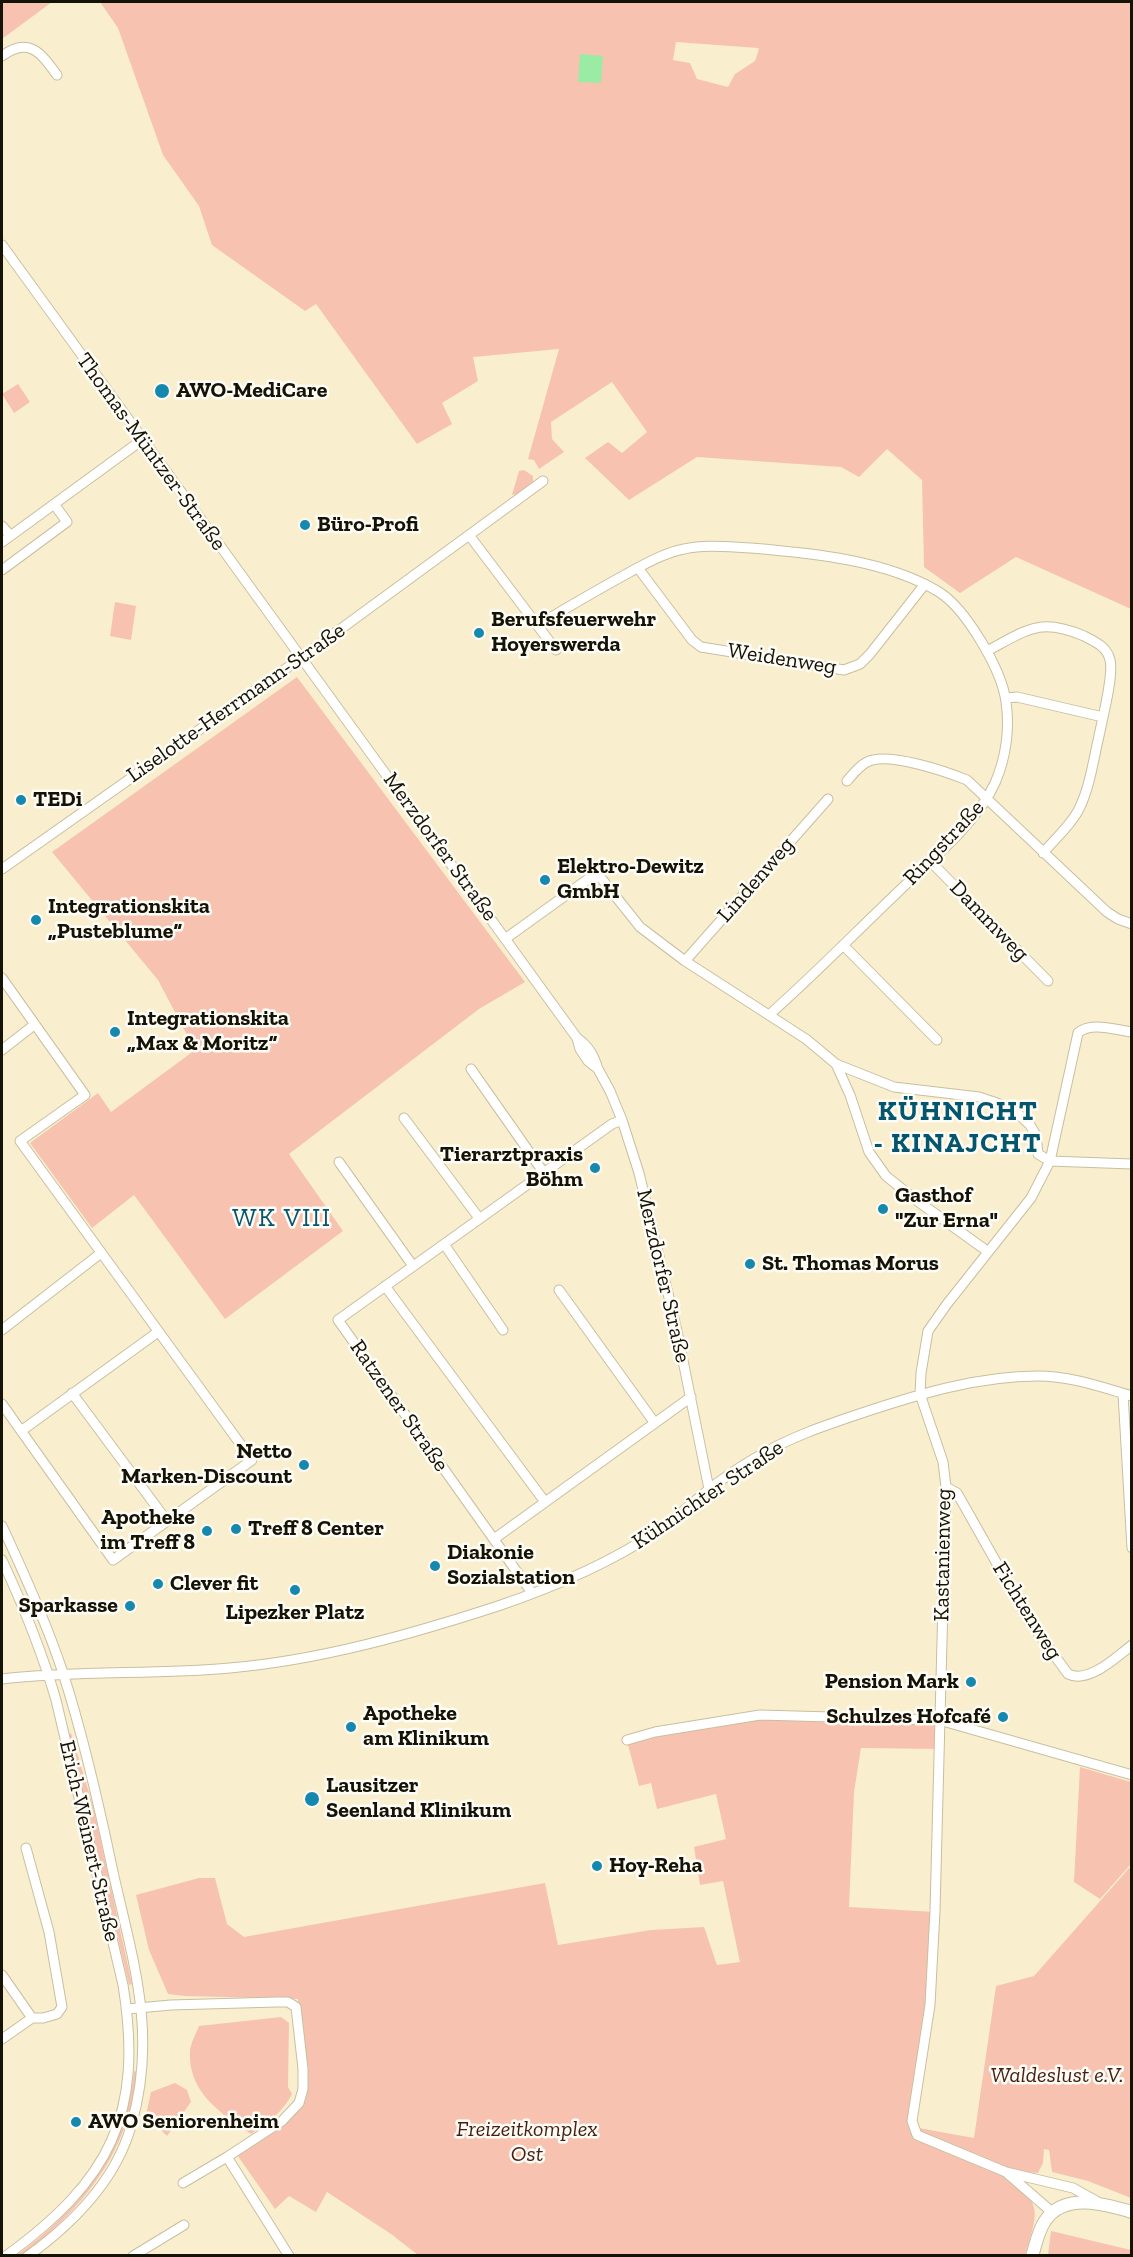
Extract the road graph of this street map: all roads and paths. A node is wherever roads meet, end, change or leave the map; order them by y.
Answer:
1 (2, 56) edge
2 (57, 75) dead end
3 (2, 245) edge
4 (142, 440) junction
5 (543, 481) dead end
6 (54, 504) junction
7 (2, 525) edge
8 (10, 535) junction
9 (469, 535) junction
10 (2, 542) edge
11 (638, 568) junction
12 (2, 570) edge
13 (925, 584) junction
14 (538, 625) junction
15 (556, 650) dead end
16 (987, 651) junction
17 (300, 658) junction
18 (1006, 698) junction
19 (1103, 717) junction
20 (847, 781) dead end
21 (987, 797) junction
22 (828, 799) dead end
23 (1043, 853) junction
24 (930, 861) junction
25 (2, 870) edge
26 (1131, 924) edge
27 (505, 939) junction
28 (843, 945) junction
29 (685, 961) junction
30 (2, 978) edge
31 (1048, 981) dead end
32 (770, 1015) junction
33 (34, 1025) junction
34 (1131, 1032) edge
35 (937, 1041) dead end
36 (2, 1050) edge
37 (836, 1064) junction
38 (471, 1069) dead end
39 (861, 1074) junction
40 (847, 1088) junction
41 (404, 1118) dead end
42 (622, 1120) junction
43 (1050, 1161) junction
44 (339, 1162) dead end
45 (1131, 1164) edge
46 (544, 1173) junction
47 (479, 1218) junction
48 (444, 1244) junction
49 (987, 1251) junction
50 (101, 1253) junction
51 (413, 1266) junction
52 (385, 1286) junction
53 (559, 1290) dead end
54 (2, 1330) edge
55 (504, 1330) dead end
56 (158, 1332) junction
57 (72, 1393) junction
58 (921, 1394) junction
59 (1127, 1395) edge
60 (691, 1397) junction
61 (2, 1404) edge
62 (654, 1422) junction
63 (21, 1431) junction
64 (946, 1487) junction
65 (709, 1489) junction
66 (545, 1502) junction
67 (167, 1521) junction
68 (2, 1526) edge
69 (494, 1539) junction
70 (1131, 1548) edge
71 (2, 1560) edge
72 (532, 1593) junction
73 (1131, 1645) edge
74 (63, 1673) junction
75 (48, 1674) junction
76 (2, 1679) edge
77 (939, 1720) junction
78 (627, 1740) dead end
79 (1131, 1775) edge
80 (26, 1848) dead end
81 (2, 1975) edge
82 (142, 2007) junction
83 (127, 2009) junction
84 (32, 2018) junction
85 (2, 2039) edge
86 (227, 2157) junction
87 (1006, 2172) junction
88 (183, 2183) dead end
89 (1101, 2204) junction
90 (1131, 2212) edge
91 (1053, 2213) junction
92 (184, 2225) dead end
93 (6, 2256) edge
94 (28, 2256) edge
95 (133, 2256) edge
96 (289, 2256) edge
97 (1032, 2256) edge

1 - 2 street
3 - 4 street, Thomas-Müntzer-Straße
4 - 6 street
4 - 17 street, Thomas-Müntzer-Straße
5 - 9 street, Liselotte-Herrmann-Straße
6 - 8 street
6 - 12 street
7 - 8 street
8 - 10 street
9 - 14 street
9 - 17 street, Liselotte-Herrmann-Straße
11 - 13 street, Ringstraße
11 - 13 street, Weidenweg
11 - 14 street
13 - 16 street, Ringstraße
14 - 15 street
16 - 18 street, Ringstraße
16 - 19 street
17 - 25 street, Liselotte-Herrmann-Straße
17 - 27 street, Merzdorfer Straße
18 - 19 street
18 - 21 street, Ringstraße
19 - 23 street
20 - 21 street
21 - 23 street
21 - 24 street, Ringstraße
22 - 29 street, Lindenweg
23 - 26 street
24 - 28 street, Ringstraße
24 - 31 street, Dammweg
27 - 29 street
27 - 42 street, Merzdorfer Straße
28 - 32 street, Ringstraße
28 - 35 street
29 - 32 street
30 - 33 street
32 - 37 street
33 - 36 street
33 - 50 street
34 - 43 street
37 - 39 street
37 - 40 street
38 - 46 street
39 - 40 street
39 - 43 street
40 - 49 street
41 - 47 street
42 - 46 street, Ratzener Straße
42 - 60 street, Merzdorfer Straße
43 - 45 street
43 - 49 street
44 - 51 street
46 - 47 street, Ratzener Straße
47 - 48 street, Ratzener Straße
48 - 51 street, Ratzener Straße
48 - 55 street
49 - 58 street
50 - 54 street
50 - 56 street
51 - 52 street, Ratzener Straße
52 - 66 street
52 - 69 street, Ratzener Straße
53 - 62 street
56 - 57 street
56 - 67 street
57 - 63 street
57 - 67 street
58 - 59 street, Kühnichter Straße
58 - 64 street, Kastanienweg
58 - 65 street, Kühnichter Straße
59 - 70 street
60 - 62 street
60 - 65 street, Merzdorfer Straße
61 - 63 street
62 - 66 street
63 - 67 street
64 - 73 street, Fichtenweg
64 - 77 street, Kastanienweg
65 - 72 street, Kühnichter Straße
66 - 69 street
68 - 74 street, Erich-Weinert-Straße
69 - 72 street, Ratzener Straße
71 - 75 street, Erich-Weinert-Straße
72 - 74 street, Kühnichter Straße
74 - 75 street, Kühnichter Straße
74 - 82 street, Erich-Weinert-Straße
75 - 76 street, Kühnichter Straße
75 - 83 street, Erich-Weinert-Straße
77 - 78 street
77 - 79 street
77 - 87 street, Kastanienweg
80 - 84 street
81 - 84 street
82 - 83 street
82 - 86 street
82 - 94 street, Erich-Weinert-Straße
83 - 93 street, Erich-Weinert-Straße
84 - 85 street
86 - 88 street
86 - 96 street
87 - 89 street
87 - 91 street
89 - 90 main road
89 - 91 main road
91 - 97 main road
92 - 95 street

